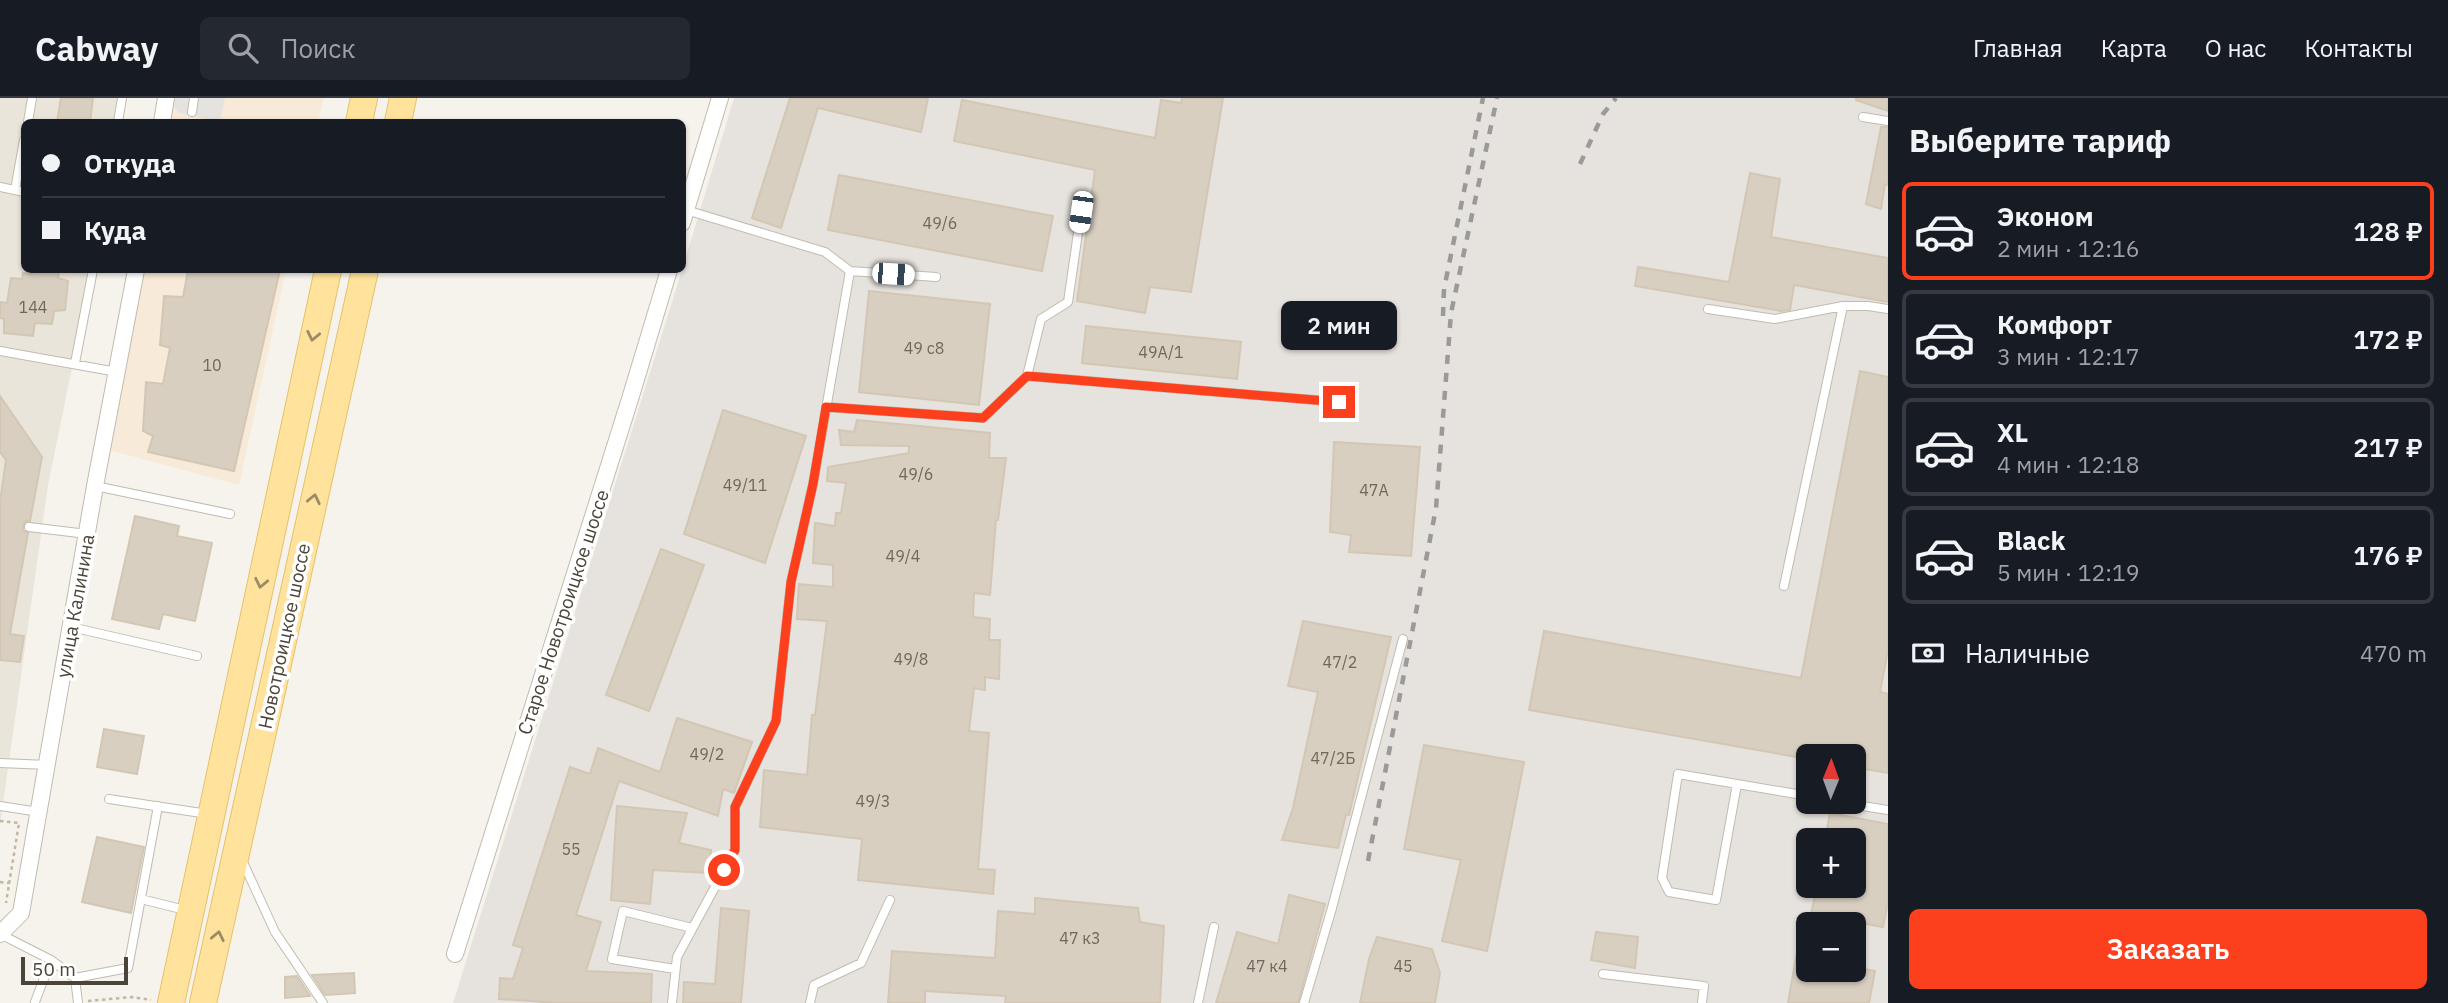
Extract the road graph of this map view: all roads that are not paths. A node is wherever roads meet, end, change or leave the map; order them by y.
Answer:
1 (32, 98) edge
2 (122, 98) edge
3 (166, 98) edge
4 (194, 98) edge
5 (364, 98) edge
6 (403, 98) edge
7 (720, 98) edge
8 (192, 112) dead end
9 (1863, 117) dead end
10 (28, 119) edge
11 (118, 119) edge
12 (162, 119) edge
13 (360, 119) edge
14 (398, 119) edge
15 (1888, 121) edge
16 (0, 187) edge
17 (20, 191) edge
18 (686, 210) edge
19 (1081, 212) dead end
20 (686, 217) edge
21 (849, 271) junction
22 (92, 273) edge
23 (135, 273) edge
24 (327, 273) edge
25 (364, 273) edge
26 (668, 273) edge
27 (936, 277) dead end
28 (1843, 306) junction
29 (1708, 309) dead end
30 (1888, 309) edge
31 (0, 351) edge
32 (75, 363) junction
33 (117, 372) junction
34 (1027, 376) junction
35 (1339, 402) dead end
36 (826, 407) junction
37 (95, 486) junction
38 (230, 514) dead end
39 (29, 527) dead end
40 (87, 534) junction
41 (1784, 586) dead end
42 (71, 627) junction
43 (1403, 639) dead end
44 (197, 656) dead end
45 (0, 763) edge
46 (48, 765) junction
47 (1737, 784) junction
48 (1796, 794) edge
49 (109, 799) dead end
50 (0, 806) edge
51 (158, 806) junction
52 (1866, 807) edge
53 (1888, 810) edge
54 (39, 812) junction
55 (211, 815) junction
56 (237, 848) junction
57 (141, 900) junction
58 (890, 900) dead end
59 (192, 911) junction
60 (692, 928) junction
61 (1214, 928) dead end
62 (0, 934) edge
63 (454, 954) dead end
64 (51, 960) junction
65 (675, 970) junction
66 (1603, 974) dead end
67 (75, 978) junction
68 (161, 1001) edge
69 (35, 1002) edge
70 (78, 1002) edge
71 (203, 1003) edge
72 (323, 1003) edge
73 (672, 1003) edge
74 (810, 1003) edge
75 (1198, 1003) edge
76 (1304, 1003) edge
77 (1702, 1003) edge

1 - 10 lane
2 - 11 lane
3 - 12 street
4 - 8 lane
5 - 13 main road
6 - 14 main road
7 - 18 street
9 - 15 lane
16 - 17 lane
19 - 34 lane
20 - 21 lane
21 - 27 lane
21 - 36 lane
22 - 32 lane
23 - 33 street, улица Калинина
24 -> 55 main road, Новотроицкое шоссе
56 -> 25 main road, Новотроицкое шоссе
26 - 63 street, Старое Новотроицкое шоссе
28 - 29 lane
28 - 30 lane
28 - 41 lane
31 - 32 lane
32 - 33 lane
33 - 37 street, улица Калинина
34 - 35 lane
34 - 36 lane
36 - 60 lane
37 - 38 lane
37 - 40 street, улица Калинина
39 - 40 lane
40 - 42 street, улица Калинина
42 - 44 lane
42 - 46 street, улица Калинина
43 - 76 lane
45 - 46 lane
46 - 54 street, улица Калинина
47 - 47 lane
47 - 48 lane
49 - 51 lane
50 - 54 lane
51 - 55 lane
51 - 57 lane
52 - 53 lane
54 - 62 street, улица Калинина
55 - 59 main road, Новотроицкое шоссе
71 -> 56 main road, Новотроицкое шоссе
56 - 72 lane
57 - 59 lane
57 - 67 lane
58 - 74 lane
59 - 68 main road, Новотроицкое шоссе
60 - 65 lane
60 - 65 lane
61 - 75 lane
62 - 64 lane
64 - 67 lane
64 - 69 lane
65 - 73 lane
66 - 77 lane
67 - 70 lane

